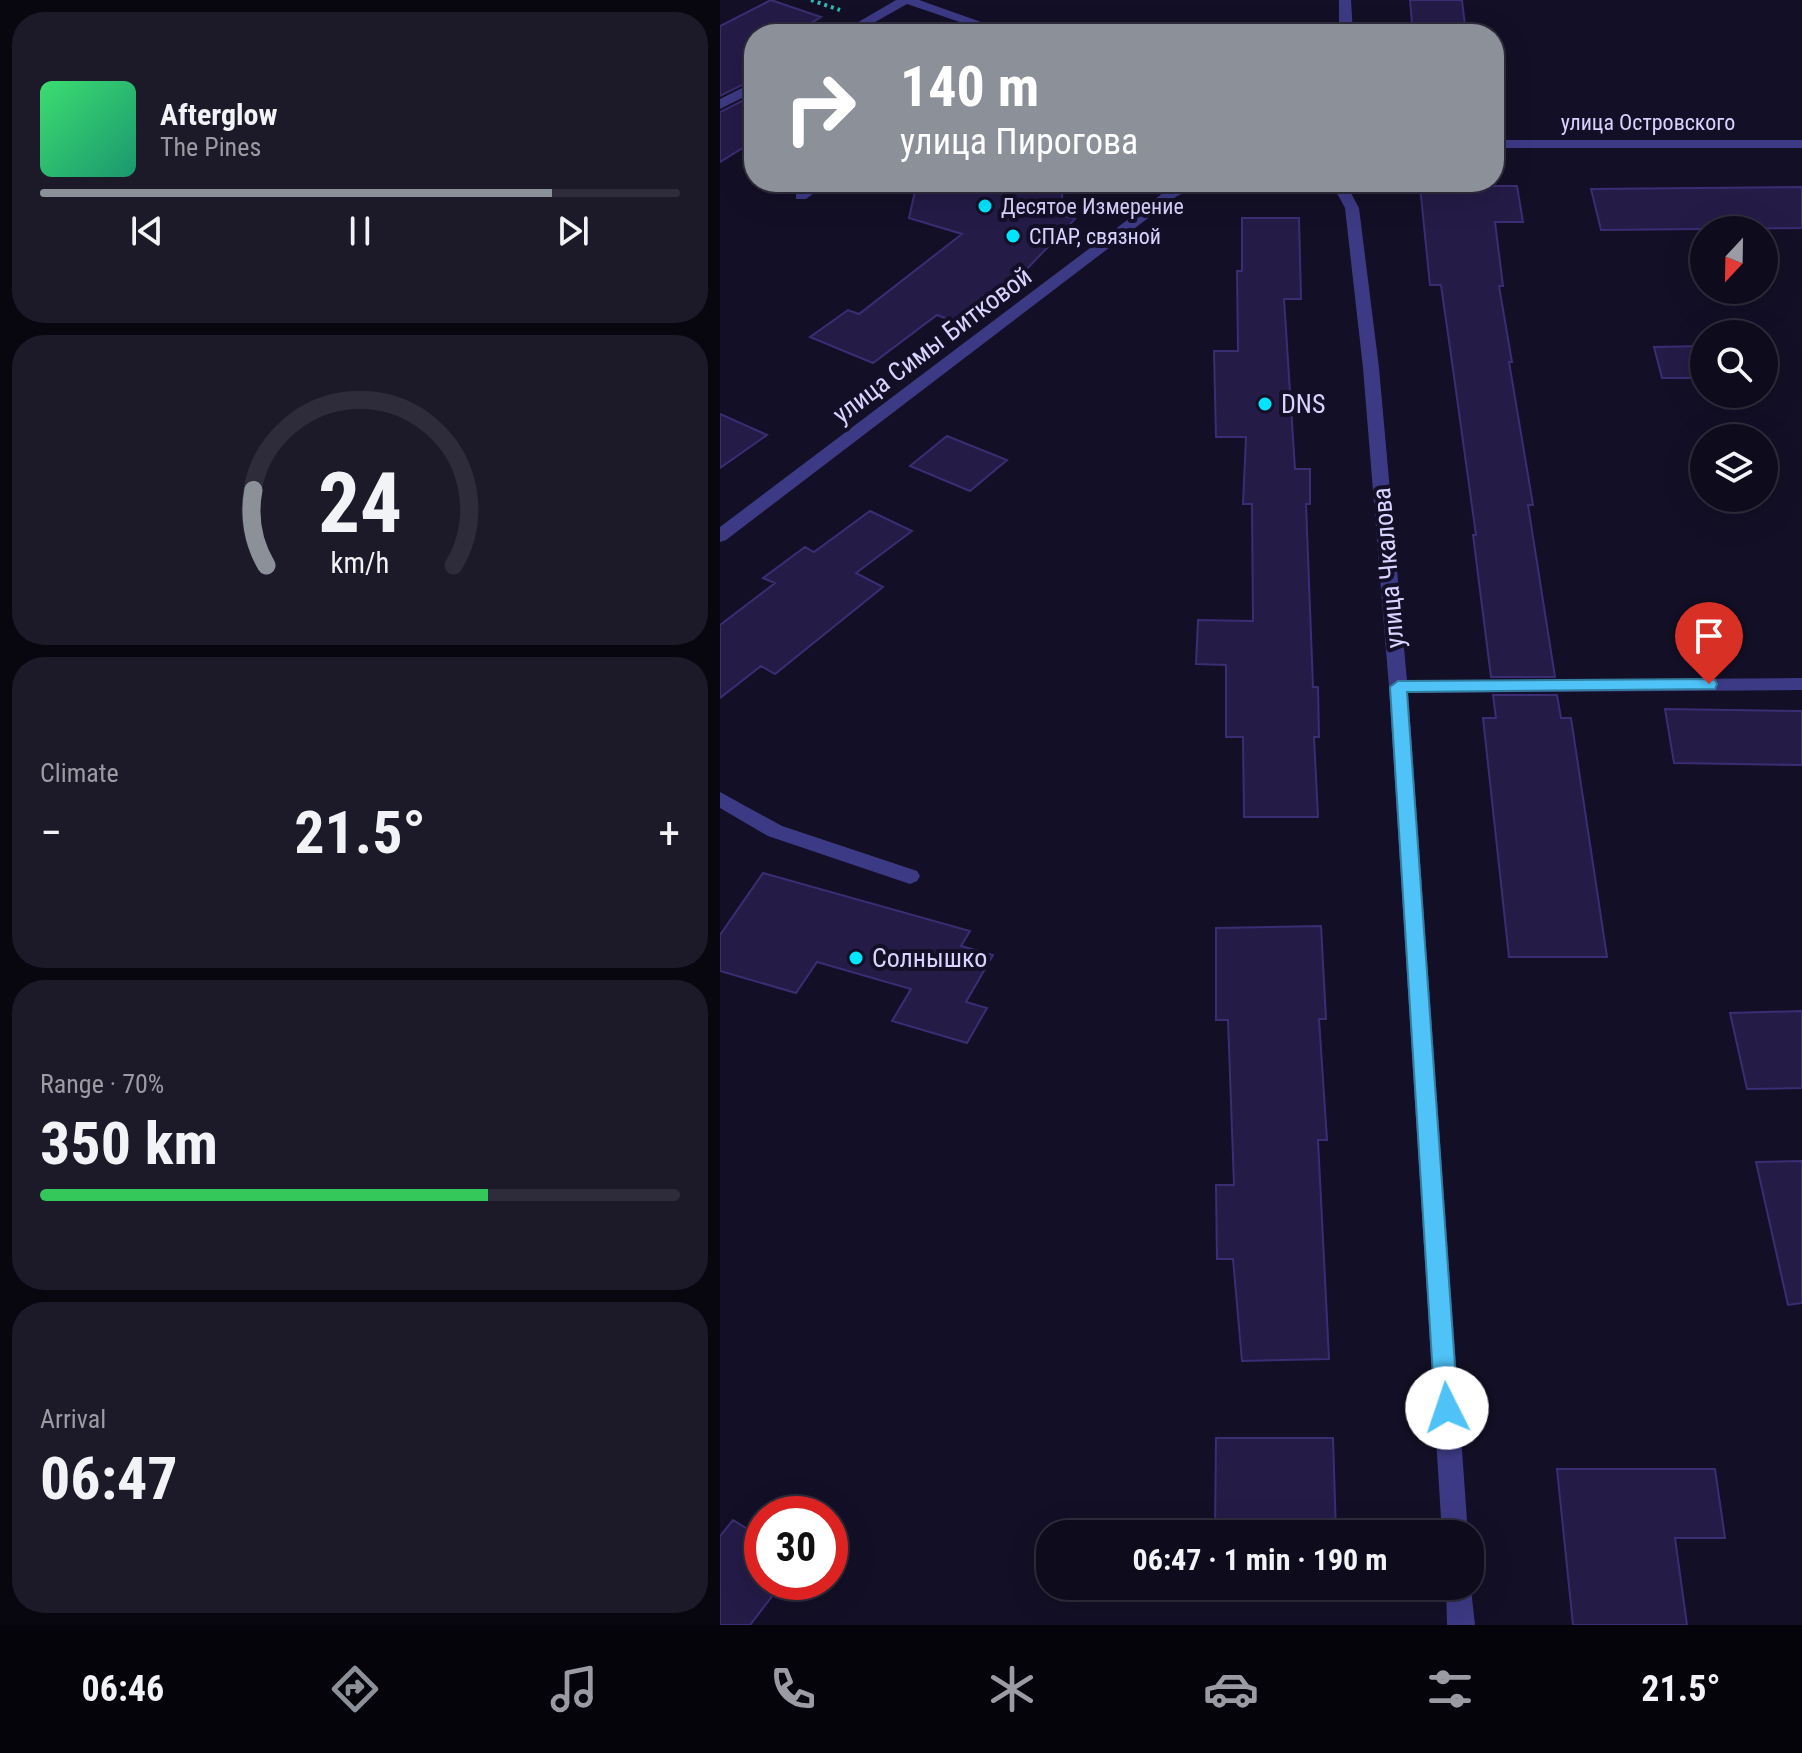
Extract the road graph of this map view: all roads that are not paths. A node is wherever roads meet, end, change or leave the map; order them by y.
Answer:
1 (905, 0) edge
2 (1345, 0) edge
3 (863, 24) edge
4 (978, 24) edge
5 (1346, 24) edge
6 (744, 92) edge
7 (720, 105) edge
8 (1504, 144) edge
9 (1802, 144) edge
10 (807, 192) edge
11 (1171, 192) edge
12 (1343, 192) edge
13 (801, 196) dead end
14 (720, 536) edge
15 (1802, 684) edge
16 (1398, 687) junction
17 (720, 799) edge
18 (910, 876) dead end
19 (1454, 1520) edge
20 (1460, 1600) edge
21 (1461, 1625) edge

1 - 3 street
1 - 4 street
2 - 5 street
6 - 7 street
8 - 9 street, улица Островского
10 - 13 street
11 - 14 street, улица Симы Битковой
12 - 16 street, улица Чкалова
15 - 16 street
16 - 19 street, улица Чкалова
17 - 18 street
20 - 21 street

